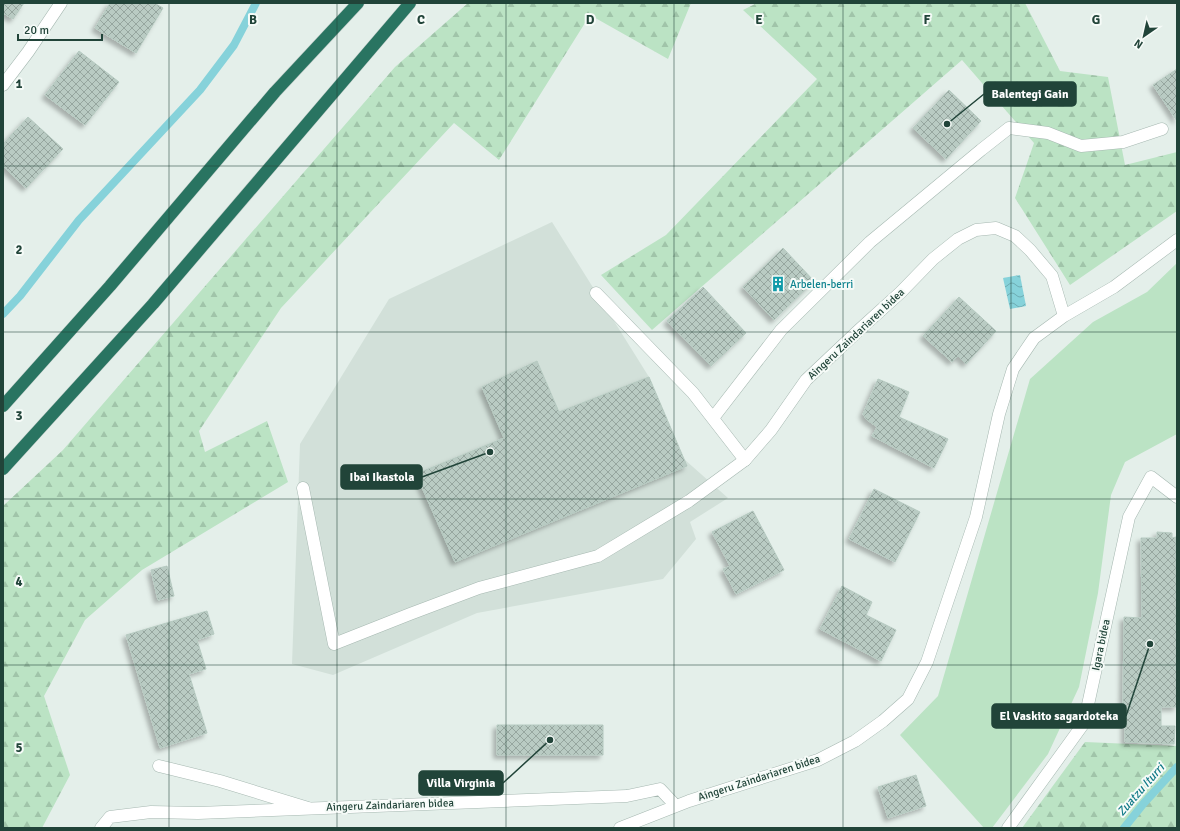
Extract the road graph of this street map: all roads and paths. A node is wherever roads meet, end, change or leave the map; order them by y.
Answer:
1 (61, 3) edge
2 (358, 3) edge
3 (410, 3) edge
4 (3, 85) edge
5 (1162, 129) dead end
6 (1177, 240) edge
7 (596, 293) dead end
8 (1064, 316) junction
9 (3, 406) edge
10 (713, 418) junction
11 (745, 460) junction
12 (3, 469) edge
13 (303, 488) dead end
14 (1177, 498) edge
15 (159, 766) dead end
16 (676, 806) junction
17 (310, 808) junction
18 (101, 828) edge
19 (620, 828) edge
20 (1008, 828) edge

1 - 4 street
2 - 9 highway
3 - 12 highway
5 - 10 street
6 - 8 street, Aingeru Zaindariaren bidea
7 - 10 street
8 - 11 street, Aingeru Zaindariaren bidea
8 - 16 street, Aingeru Zaindariaren bidea
10 - 11 street
11 - 13 street, Aingeru Zaindariaren bidea
14 - 20 street, Igara bidea
15 - 17 street
16 - 17 street, Aingeru Zaindariaren bidea
16 - 19 street, Aingeru Zaindariaren bidea
17 - 18 street, Aingeru Zaindariaren bidea

